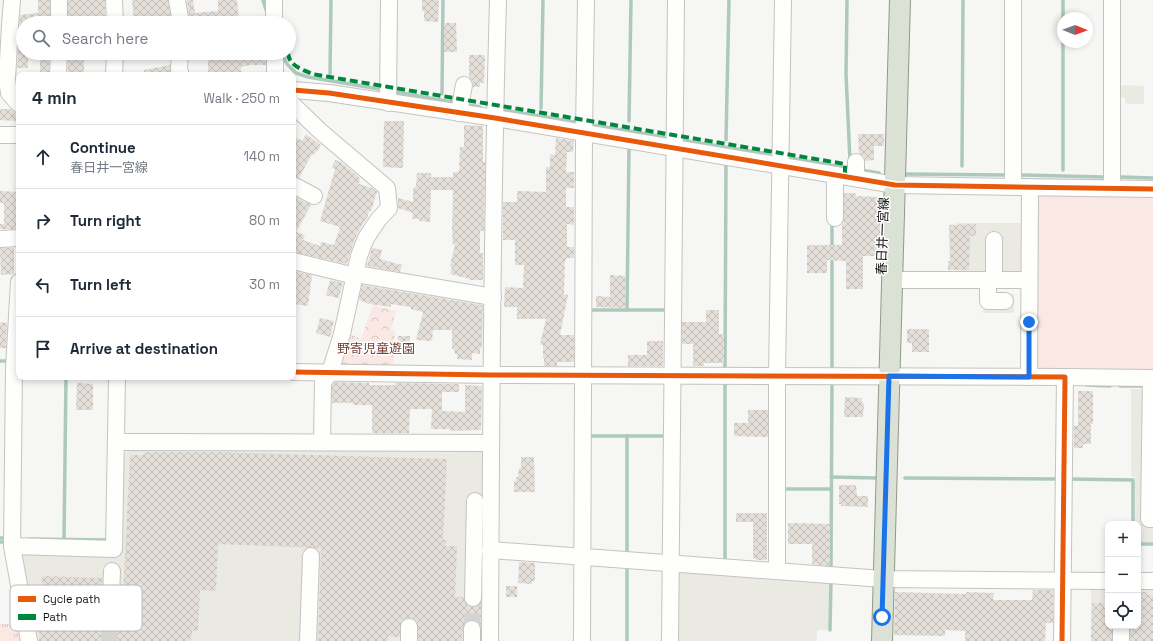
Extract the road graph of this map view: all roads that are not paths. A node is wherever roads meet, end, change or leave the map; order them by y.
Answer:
1 (12, 0) edge
2 (59, 0) edge
3 (114, 0) edge
4 (177, 0) edge
5 (274, 0) edge
6 (389, 0) edge
7 (498, 0) edge
8 (586, 0) edge
9 (676, 0) edge
10 (782, 0) edge
11 (900, 0) edge
12 (1013, 0) edge
13 (1112, 0) edge
14 (59, 16) edge
15 (115, 16) edge
16 (179, 16) edge
17 (274, 16) edge
18 (59, 60) edge
19 (115, 60) edge
20 (180, 60) edge
21 (275, 60) edge
22 (58, 72) edge
23 (114, 72) edge
24 (180, 72) edge
25 (275, 72) edge
26 (9, 80) edge
27 (296, 90) edge
28 (16, 101) edge
29 (388, 103) junction
30 (296, 109) edge
31 (495, 118) junction
32 (584, 133) junction
33 (0, 135) edge
34 (16, 135) edge
35 (673, 148) junction
36 (780, 166) junction
37 (835, 175) junction
38 (895, 185) junction
39 (296, 186) edge
40 (1013, 186) junction
41 (1030, 187) junction
42 (1112, 188) junction
43 (1153, 189) edge
44 (314, 196) dead end
45 (835, 218) dead end
46 (16, 238) edge
47 (0, 239) edge
48 (994, 240) dead end
49 (296, 262) edge
50 (355, 274) junction
51 (892, 280) junction
52 (991, 280) junction
53 (1029, 280) junction
54 (493, 297) junction
55 (1005, 301) dead end
56 (16, 314) edge
57 (11, 368) edge
58 (296, 372) edge
59 (330, 372) junction
60 (492, 375) junction
61 (584, 375) junction
62 (672, 376) junction
63 (777, 376) junction
64 (889, 376) junction
65 (1029, 377) junction
66 (1065, 377) junction
67 (1152, 378) edge
68 (118, 380) edge
69 (1152, 403) edge
70 (116, 442) junction
71 (322, 442) junction
72 (490, 443) junction
73 (475, 501) dead end
74 (1153, 519) edge
75 (12, 546) junction
76 (490, 550) junction
77 (311, 556) dead end
78 (582, 557) junction
79 (671, 563) junction
80 (112, 571) dead end
81 (777, 571) junction
82 (883, 579) junction
83 (1062, 581) junction
84 (1105, 581) edge
85 (1141, 581) edge
86 (1153, 581) edge
87 (19, 585) edge
88 (111, 585) tunnel mouth
89 (473, 598) tunnel mouth
90 (1121, 629) edge
91 (27, 631) edge
92 (29, 641) edge
93 (308, 641) edge
94 (490, 641) edge
95 (582, 641) edge
96 (670, 641) edge
97 (882, 641) edge
98 (1062, 641) edge
99 (1121, 641) edge

1 - 26 street
2 - 14 street
3 - 15 street
4 - 16 street
5 - 17 street
6 - 29 street
7 - 31 street
8 - 32 street
9 - 35 street
10 - 36 street
11 - 38 main road, 春日井一宮線
12 - 40 street
13 - 42 street
18 - 22 street
19 - 23 street
20 - 24 street
21 - 25 street
26 - 28 street
27 - 29 street
29 - 31 street
30 - 50 street
31 - 32 street
31 - 54 street
32 - 35 street
32 - 61 street
33 - 34 street
35 - 36 street
35 - 62 street
36 - 37 street
36 - 63 street
37 - 38 street
37 - 45 street
38 - 40 street
38 - 51 main road, 春日井一宮線
39 - 44 street
40 - 41 street
41 - 42 street
41 - 53 street
42 - 43 street
46 - 47 street
48 - 52 street
49 - 50 street
50 - 54 street
50 - 59 street
51 - 52 street
51 - 64 main road, 春日井一宮線
52 - 53 street
52 - 55 street
53 - 65 street
54 - 60 street
56 - 57 street
57 - 75 street
58 - 59 street
59 - 60 street
59 - 71 street
60 - 61 street
60 - 72 street
61 - 62 street
61 - 78 street
62 - 63 street
62 - 79 street
63 - 64 street
63 - 81 street
64 - 65 street
64 - 82 main road, 春日井一宮線
65 - 66 street
66 - 67 street
66 - 83 street
67 - 69 street
68 - 70 street
69 - 74 street
70 - 71 street
70 - 75 street
71 - 72 street
72 - 76 street
73 - 89 street
75 - 87 street
76 - 78 street
76 - 94 street
77 - 93 street
78 - 79 street
78 - 95 street
79 - 81 street
79 - 96 street
80 - 88 street
81 - 82 street
82 - 83 street
82 - 97 main road, 春日井一宮線
83 - 84 street
83 - 98 street
85 - 86 street
90 - 99 street
91 - 92 street

